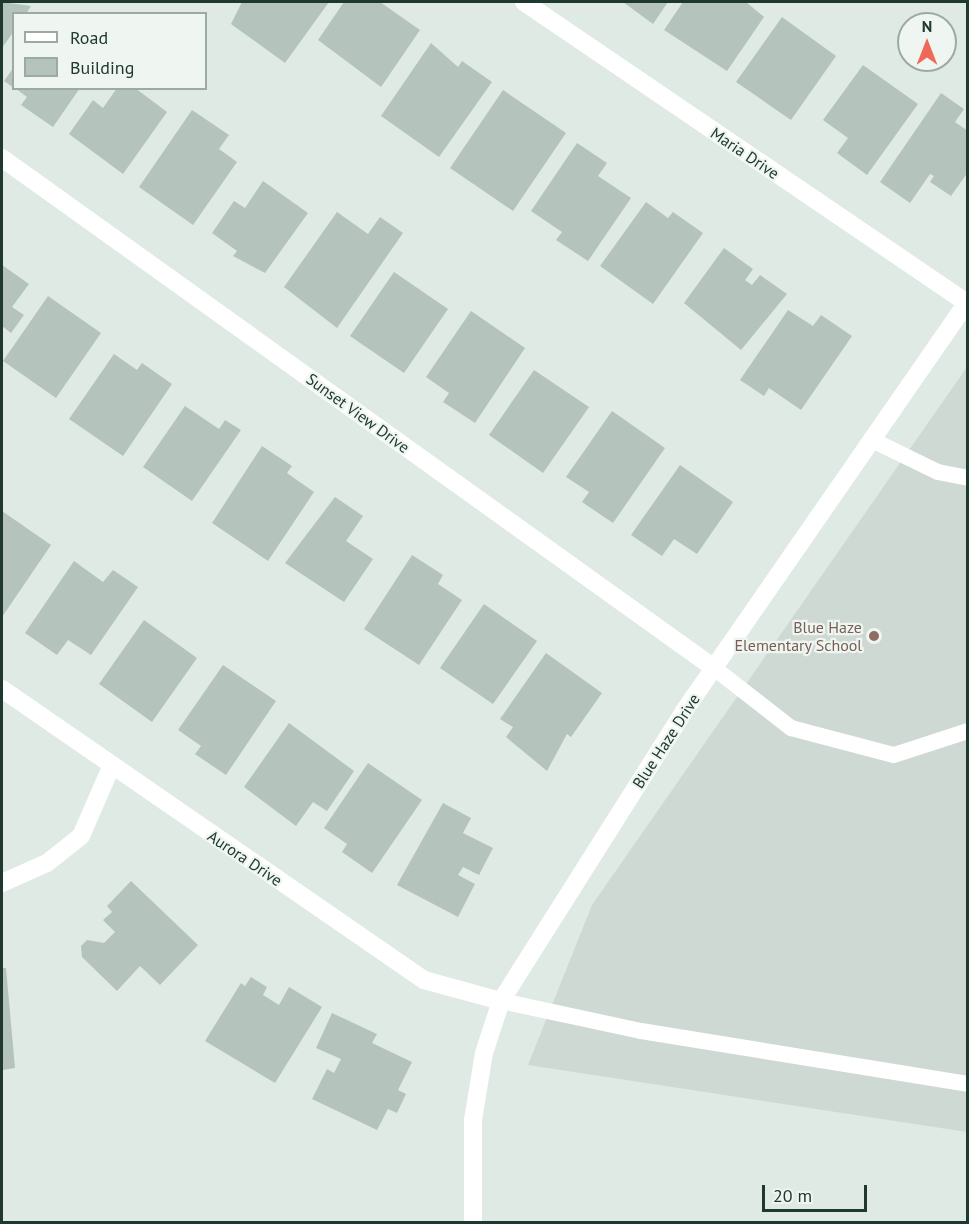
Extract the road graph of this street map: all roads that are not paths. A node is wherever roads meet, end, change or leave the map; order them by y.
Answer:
1 (524, 2) edge
2 (2, 158) edge
3 (967, 302) edge
4 (872, 440) junction
5 (968, 478) edge
6 (714, 668) junction
7 (2, 689) edge
8 (968, 731) edge
9 (111, 767) junction
10 (2, 883) edge
11 (501, 1001) junction
12 (968, 1084) edge
13 (473, 1222) edge

1 - 3 street, Maria Drive
2 - 6 street, Sunset View Drive
3 - 4 street, Blue Haze Drive
4 - 5 lane
4 - 6 street, Blue Haze Drive
6 - 8 lane
6 - 11 street, Blue Haze Drive
7 - 9 street, Aurora Drive
9 - 10 street
9 - 11 street, Aurora Drive
11 - 12 lane
11 - 13 street, Blue Haze Drive

